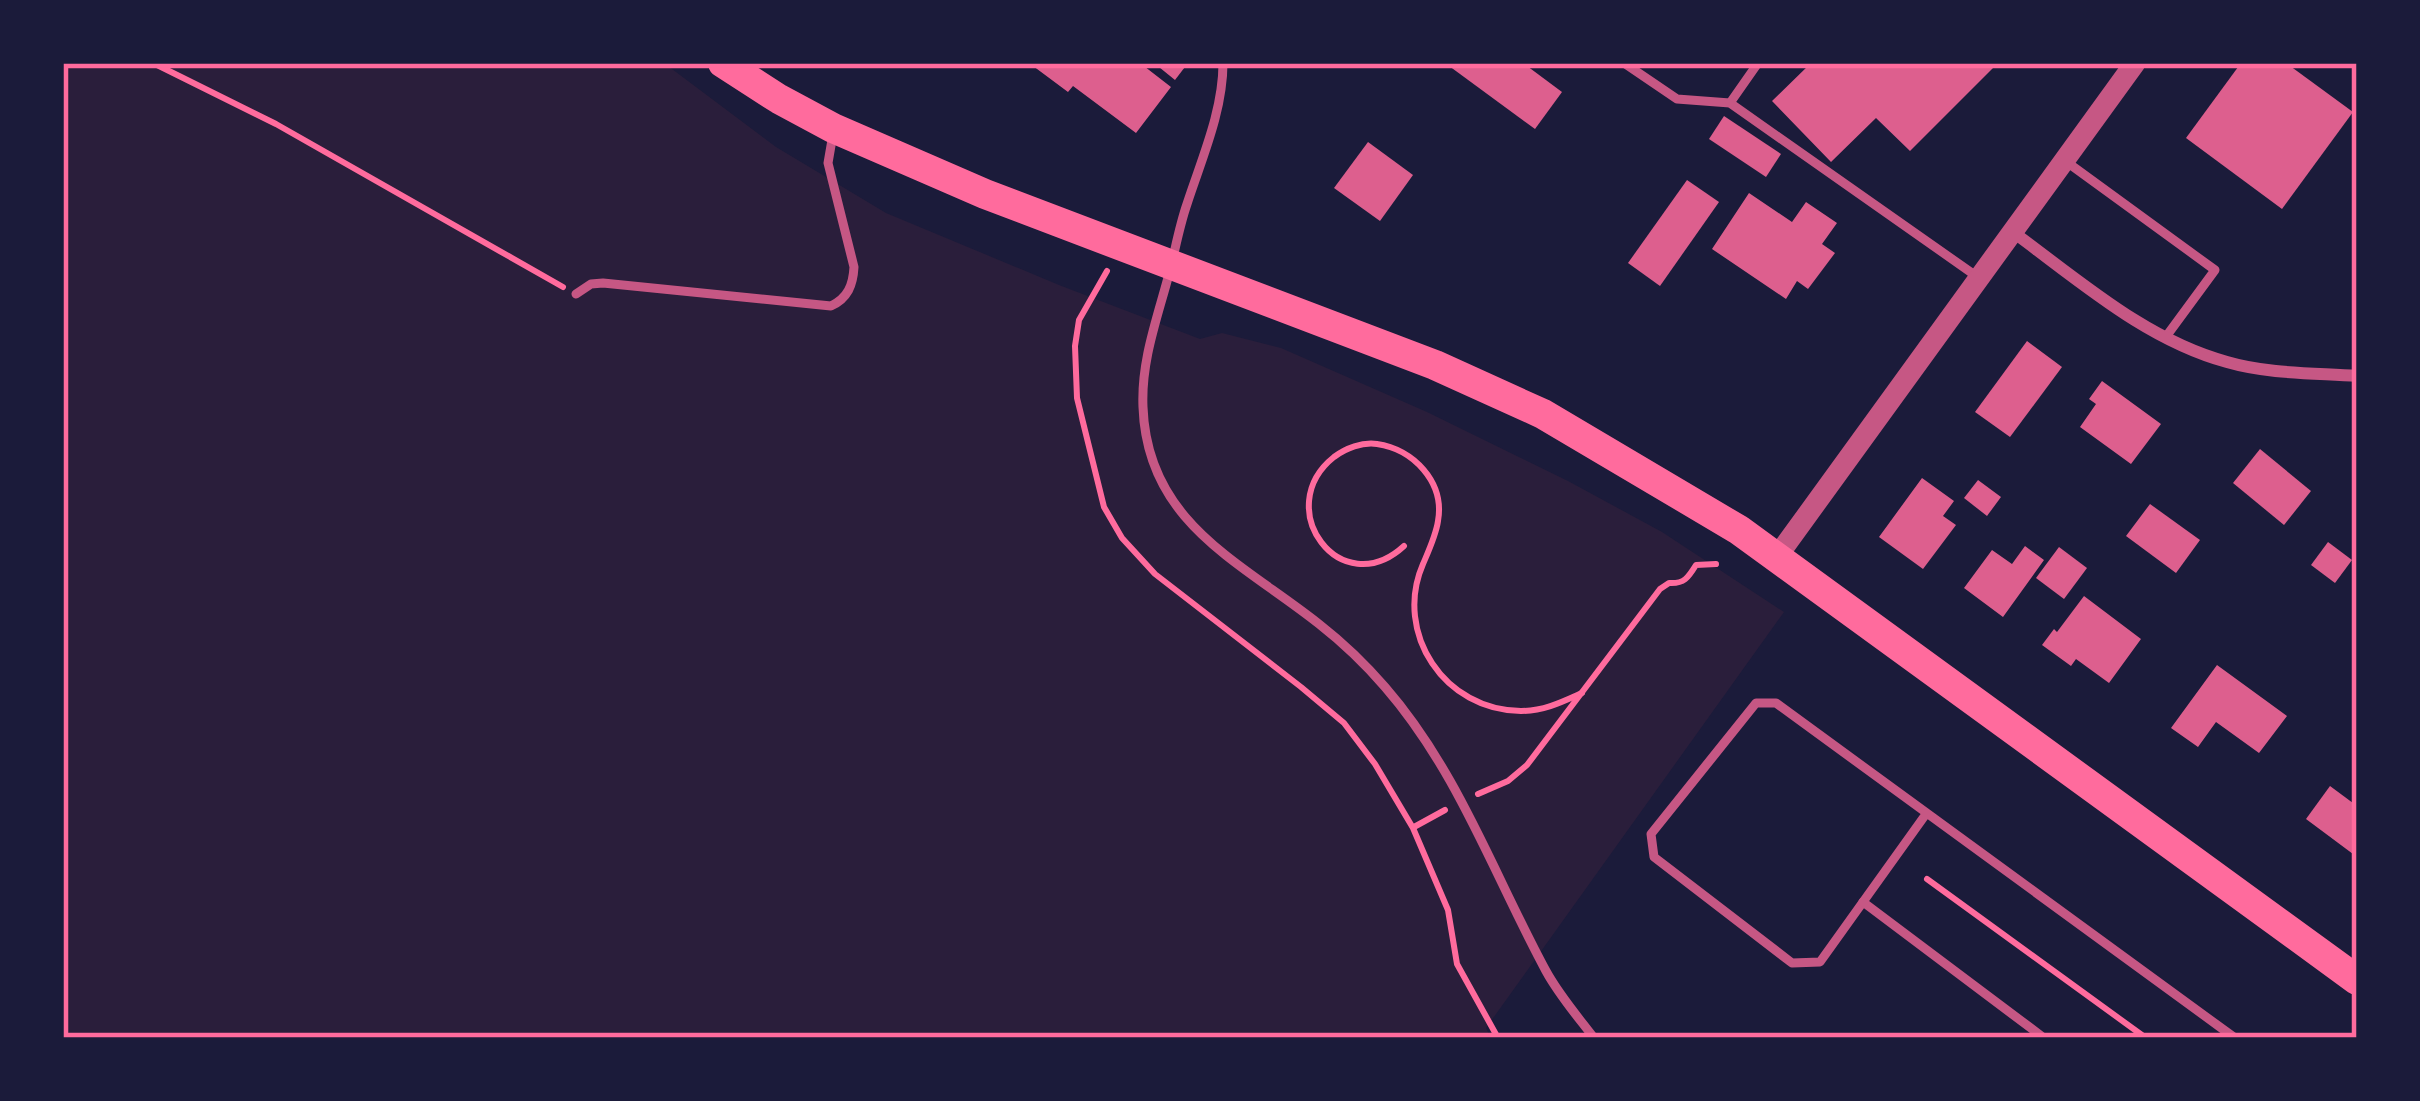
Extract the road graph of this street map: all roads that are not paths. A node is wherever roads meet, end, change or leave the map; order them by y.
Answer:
1 (723, 63) edge
2 (1223, 63) edge
3 (1624, 63) edge
4 (1758, 63) edge
5 (2135, 63) edge
6 (1730, 103) junction
7 (833, 128) junction
8 (2064, 160) junction
9 (2013, 232) junction
10 (1171, 266) junction
11 (1979, 278) junction
12 (576, 294) road end
13 (2165, 338) junction
14 (2357, 376) edge
15 (1775, 558) junction
16 (1926, 814) junction
17 (1863, 902) junction
18 (2357, 980) edge
19 (1594, 1038) edge
20 (2044, 1038) edge
21 (2235, 1038) edge

1 - 7 main road
2 - 10 lane
3 - 6 lane
4 - 6 lane
5 - 8 street
6 - 11 lane
7 - 10 main road
7 - 12 lane
8 - 9 street
8 - 13 lane
9 - 11 street
9 - 13 street
10 - 15 main road
10 - 19 lane
11 - 15 street
13 - 14 street
15 - 18 main road
16 - 17 lane
16 - 17 lane
16 - 21 lane
17 - 20 lane

